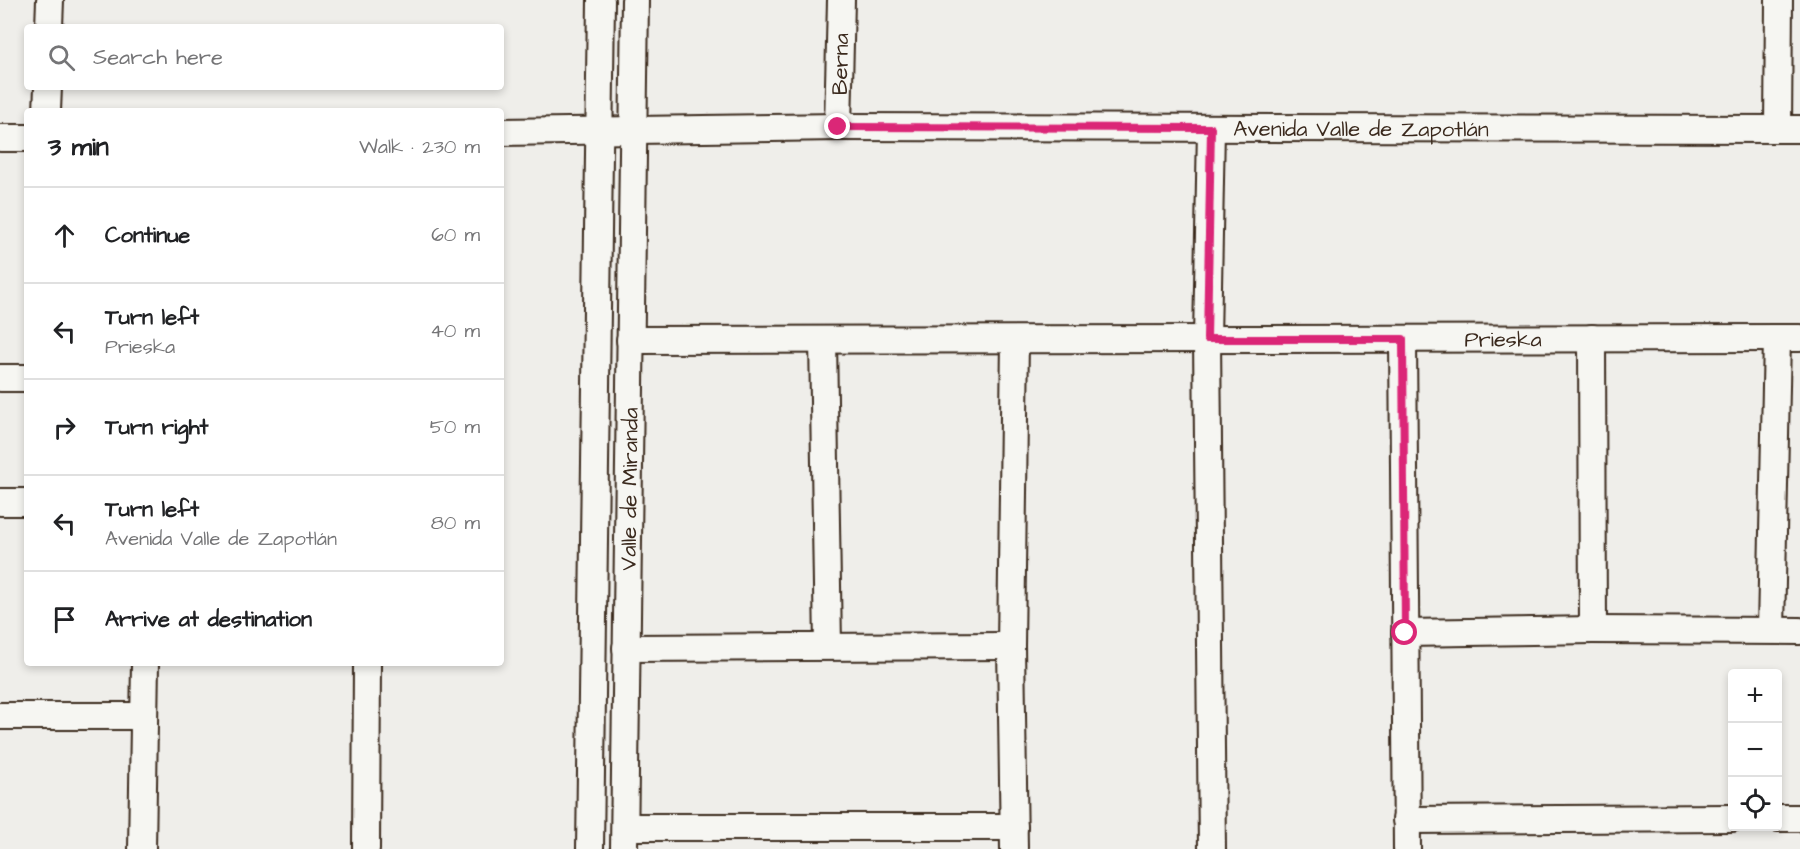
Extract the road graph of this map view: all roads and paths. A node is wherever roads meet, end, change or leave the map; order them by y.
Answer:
1 (50, 0) edge
2 (601, 0) edge
3 (635, 0) edge
4 (841, 0) edge
5 (1779, 0) edge
6 (49, 24) edge
7 (48, 90) edge
8 (47, 108) edge
9 (838, 127) junction
10 (1211, 128) junction
11 (633, 129) junction
12 (1789, 129) edge
13 (599, 130) junction
14 (504, 132) edge
15 (0, 138) edge
16 (24, 138) edge
17 (1592, 338) junction
18 (1789, 338) edge
19 (1207, 339) junction
20 (1403, 339) junction
21 (630, 340) junction
22 (823, 340) junction
23 (1015, 340) junction
24 (0, 378) edge
25 (24, 378) edge
26 (0, 502) edge
27 (24, 502) edge
28 (1593, 630) junction
29 (1771, 630) junction
30 (1800, 631) edge
31 (1405, 633) junction
32 (828, 646) junction
33 (1011, 646) junction
34 (626, 648) junction
35 (146, 666) edge
36 (368, 666) edge
37 (0, 716) edge
38 (144, 716) junction
39 (1728, 818) edge
40 (1782, 818) edge
41 (1800, 818) edge
42 (1406, 819) junction
43 (624, 838) edge
44 (1014, 838) edge
45 (142, 849) edge
46 (366, 849) edge
47 (590, 849) edge
48 (1212, 849) edge
49 (1407, 849) edge

1 - 6 street
2 - 13 street
3 - 11 street, Valle de Miranda
4 - 9 street, Berna
5 - 12 street
7 - 8 street
9 - 10 street, Avenida Valle de Zapotlán
9 - 11 street, Avenida Valle de Zapotlán
10 - 12 street, Avenida Valle de Zapotlán
10 - 19 street
11 - 13 street, Avenida Valle de Zapotlán
11 - 21 street, Valle de Miranda
13 - 14 street, Avenida Valle de Zapotlán
13 - 47 street
15 - 16 street
17 - 18 street, Prieska
17 - 20 street, Prieska
17 - 28 street
18 - 29 street
19 - 20 street, Prieska
19 - 23 street, Prieska
19 - 48 street
20 - 31 street
21 - 22 street, Prieska
21 - 34 street, Valle de Miranda
22 - 23 street, Prieska
22 - 32 street
23 - 33 street
24 - 25 street
26 - 27 street
28 - 29 street
28 - 31 street
29 - 30 street
31 - 42 street
32 - 33 street
32 - 34 street
33 - 44 street
34 - 43 street, Valle de Miranda
35 - 38 street
36 - 46 street
37 - 38 street
38 - 45 street
39 - 42 street
40 - 41 street
42 - 49 street
43 - 44 street

